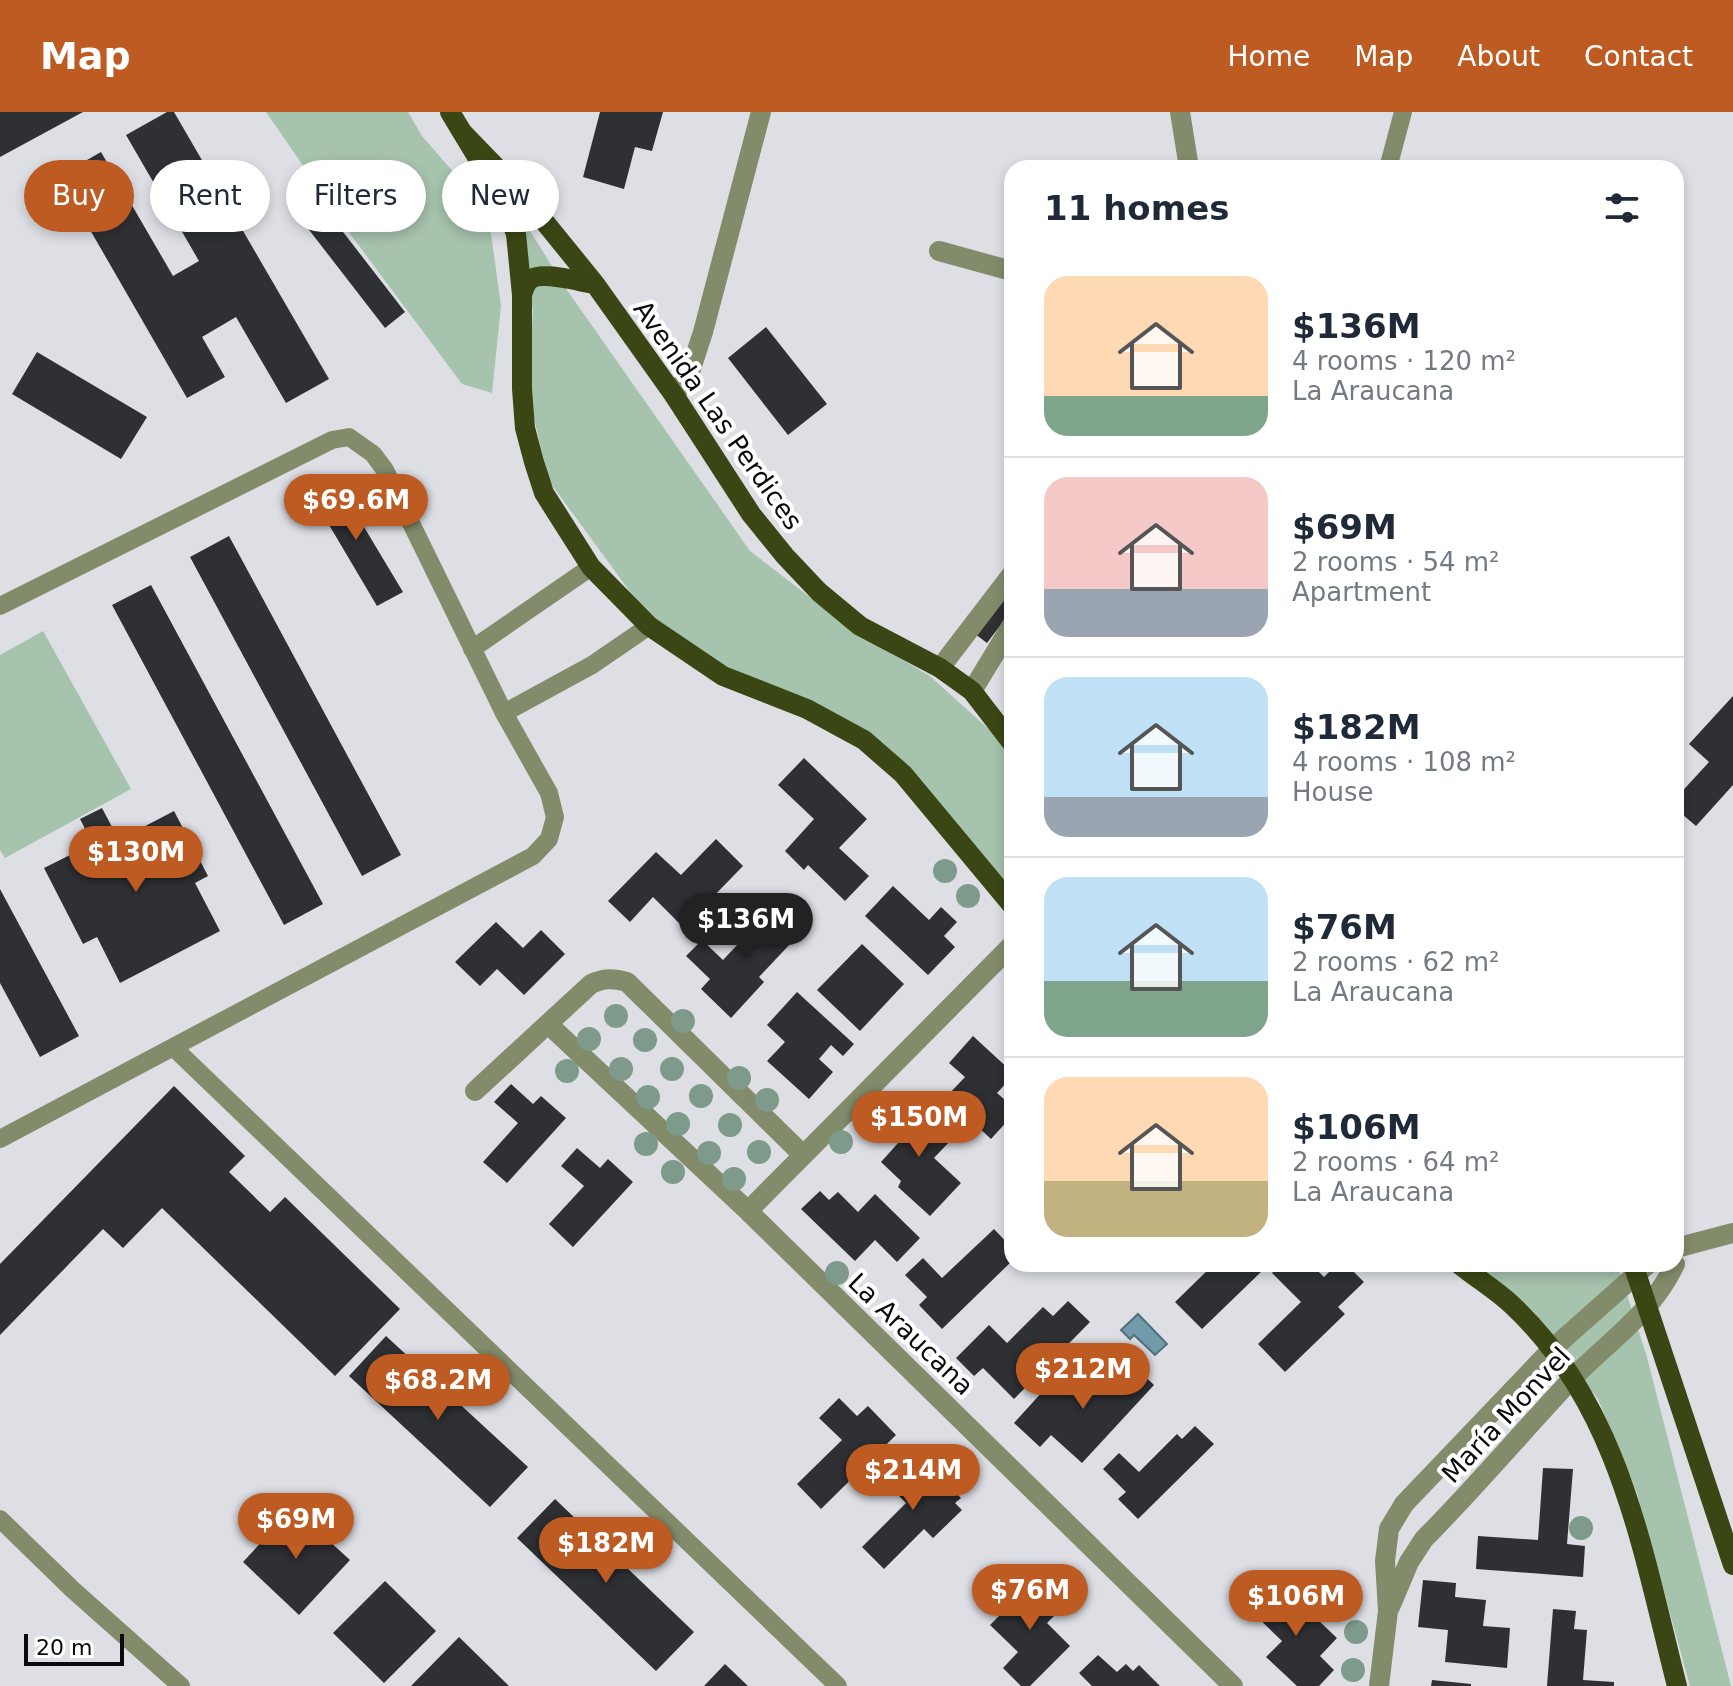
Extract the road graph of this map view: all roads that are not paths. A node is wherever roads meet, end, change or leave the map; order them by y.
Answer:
1 (450, 112) edge
2 (761, 112) edge
3 (1180, 112) edge
4 (1403, 112) edge
5 (462, 132) junction
6 (1188, 160) edge
7 (1390, 160) edge
8 (939, 251) dead end
9 (1004, 269) edge
10 (595, 284) junction
11 (522, 295) junction
12 (674, 395) junction
13 (591, 567) junction
14 (1004, 584) edge
15 (0, 606) edge
16 (649, 626) junction
17 (1004, 638) edge
18 (472, 649) junction
19 (940, 668) junction
20 (972, 691) junction
21 (504, 713) junction
22 (1004, 733) edge
23 (1004, 895) edge
24 (1004, 953) edge
25 (548, 1024) junction
26 (173, 1047) junction
27 (475, 1091) dead end
28 (0, 1139) edge
29 (803, 1155) junction
30 (748, 1211) junction
31 (1733, 1233) edge
32 (1684, 1253) edge
33 (1469, 1272) edge
34 (1634, 1272) edge
35 (1640, 1272) edge
36 (1671, 1272) edge
37 (1648, 1309) junction
38 (1551, 1350) junction
39 (1572, 1379) junction
40 (0, 1519) edge
41 (1733, 1565) edge
42 (1388, 1611) junction
43 (181, 1686) edge
44 (838, 1686) edge
45 (1233, 1686) edge
46 (1379, 1686) edge
47 (1677, 1686) edge

1 - 5 main road, Avenida Las Perdices
2 - 12 street
3 - 6 street
4 - 7 lane
5 - 10 main road, Avenida Las Perdices
5 - 11 main road
8 - 9 street
10 - 11 main road
10 - 12 main road, Avenida Las Perdices
11 - 13 main road
12 - 19 main road, Avenida Las Perdices
13 - 16 main road
13 - 18 lane
14 - 19 street
15 - 18 lane
16 - 21 lane
16 - 23 main road
17 - 20 street
18 - 21 lane
19 - 20 main road, Avenida Las Perdices
20 - 22 main road, Avenida Las Perdices
21 - 26 lane
24 - 29 street
25 - 27 street
25 - 29 street
25 - 30 street, La Araucana
26 - 28 lane
26 - 44 lane
29 - 30 street
30 - 45 street, La Araucana
31 - 32 street, María Monvel
33 - 38 main road
34 - 38 street, María Monvel
35 - 37 main road
36 - 37 street, María Monvel
37 - 39 street, María Monvel
37 - 41 main road
38 - 39 main road
38 - 42 street, María Monvel
39 - 42 street, María Monvel
39 - 47 main road
40 - 43 lane
42 - 46 street, María Monvel

